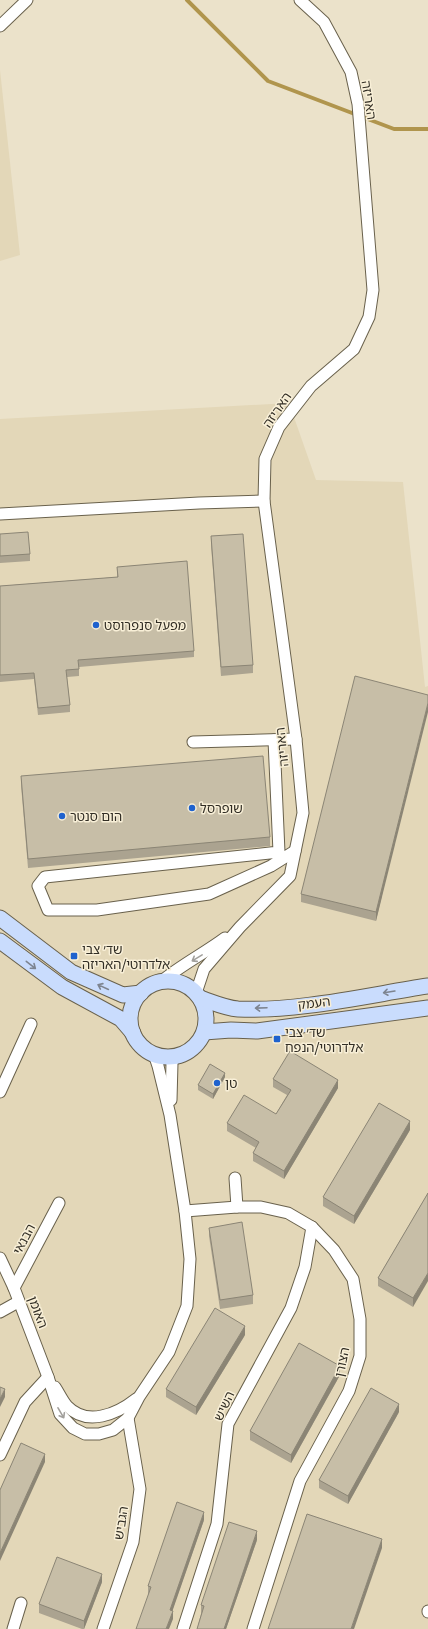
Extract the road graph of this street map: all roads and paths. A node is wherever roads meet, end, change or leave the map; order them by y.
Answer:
1 (27, 0) edge
2 (300, 0) edge
3 (0, 26) edge
4 (264, 501) junction
5 (0, 514) edge
6 (296, 739) junction
7 (274, 740) junction
8 (193, 742) dead end
9 (295, 851) junction
10 (279, 852) junction
11 (0, 918) edge
12 (240, 926) junction
13 (0, 941) edge
14 (162, 981) junction
15 (428, 986) edge
16 (141, 993) junction
17 (198, 995) junction
18 (428, 1008) edge
19 (31, 1024) dead end
20 (204, 1032) junction
21 (133, 1033) junction
22 (154, 1054) junction
23 (174, 1057) junction
24 (0, 1092) edge
25 (170, 1115) junction
26 (235, 1178) dead end
27 (59, 1203) dead end
28 (237, 1207) junction
29 (185, 1211) junction
30 (312, 1227) junction
31 (0, 1258) edge
32 (14, 1288) junction
33 (18, 1302) junction
34 (0, 1312) edge
35 (48, 1377) junction
36 (139, 1397) junction
37 (128, 1418) junction
38 (0, 1455) edge
39 (21, 1603) dead end
40 (13, 1629) edge
41 (103, 1629) edge
42 (183, 1629) edge
43 (252, 1629) edge

1 - 3 street
2 - 4 street, האריזה
4 - 5 street
4 - 6 street, האריזה
6 - 7 street
6 - 9 street, האריזה
7 - 8 street
7 - 10 street
9 - 10 street
9 - 10 street
9 - 12 street, האריזה
16 -> 11 main road
12 -> 14 street, האריזה
12 - 17 street, האריזה
13 -> 21 main road
14 - 16 main road
14 - 17 main road
15 -> 17 main road, העמק
16 - 21 main road
17 - 20 main road
18 - 20 main road, העמק
19 - 24 street
20 - 23 main road
21 - 22 main road
22 - 23 main road
22 - 25 street
23 - 25 street
25 - 29 street
26 - 28 street
27 - 32 street, הבנאי
28 - 29 street, הצורן
28 - 30 street, הצורן
29 - 36 street
30 - 42 street, השיש
30 - 43 street, הצורן
31 - 32 street, האומן
32 - 33 street, האומן
33 - 34 street
33 - 35 street, האומן
35 - 36 street
35 -> 37 street
35 - 38 street
36 - 37 street
37 - 41 street, הגביש
39 - 40 street

